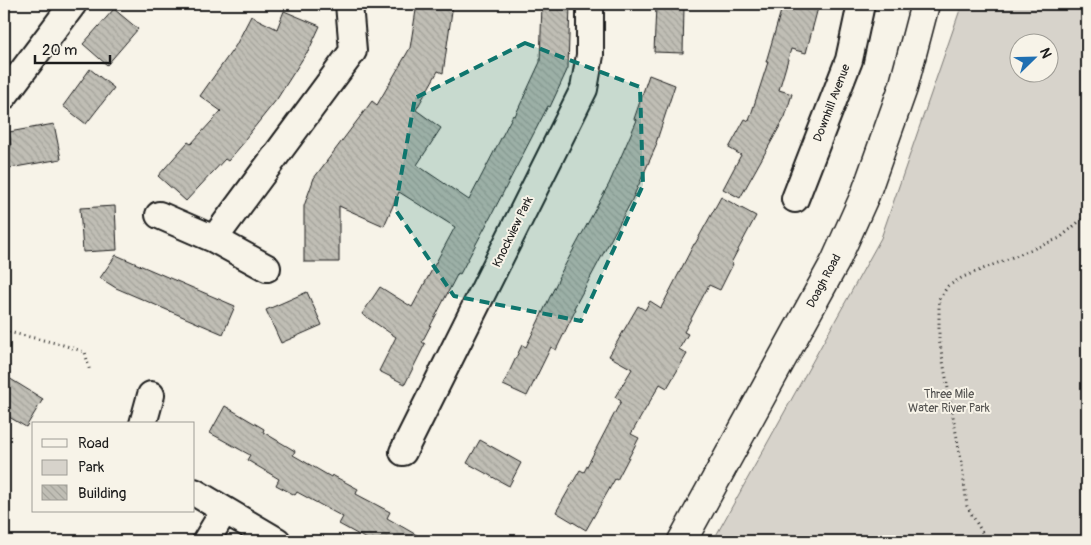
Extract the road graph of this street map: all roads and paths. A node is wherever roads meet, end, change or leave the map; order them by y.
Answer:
1 (73, 4) edge
2 (349, 4) edge
3 (590, 4) edge
4 (861, 4) edge
5 (925, 4) edge
6 (4, 96) edge
7 (795, 199) dead end
8 (1087, 211) edge
9 (159, 215) dead end
10 (214, 239) junction
11 (267, 268) dead end
12 (4, 331) edge
13 (90, 372) dead end
14 (151, 395) dead end
15 (144, 422) edge
16 (404, 452) dead end
17 (195, 493) edge
18 (224, 511) junction
19 (206, 541) edge
20 (277, 541) edge
21 (682, 541) edge
22 (987, 541) edge

1 - 6 street
2 - 10 street
3 - 16 street, Knockview Park
4 - 7 street, Downhill Avenue
5 - 21 main road, Doagh Road
8 - 22 path
9 - 10 street
10 - 11 street
12 - 13 path
14 - 15 street
17 - 18 street
18 - 19 street
18 - 20 street

